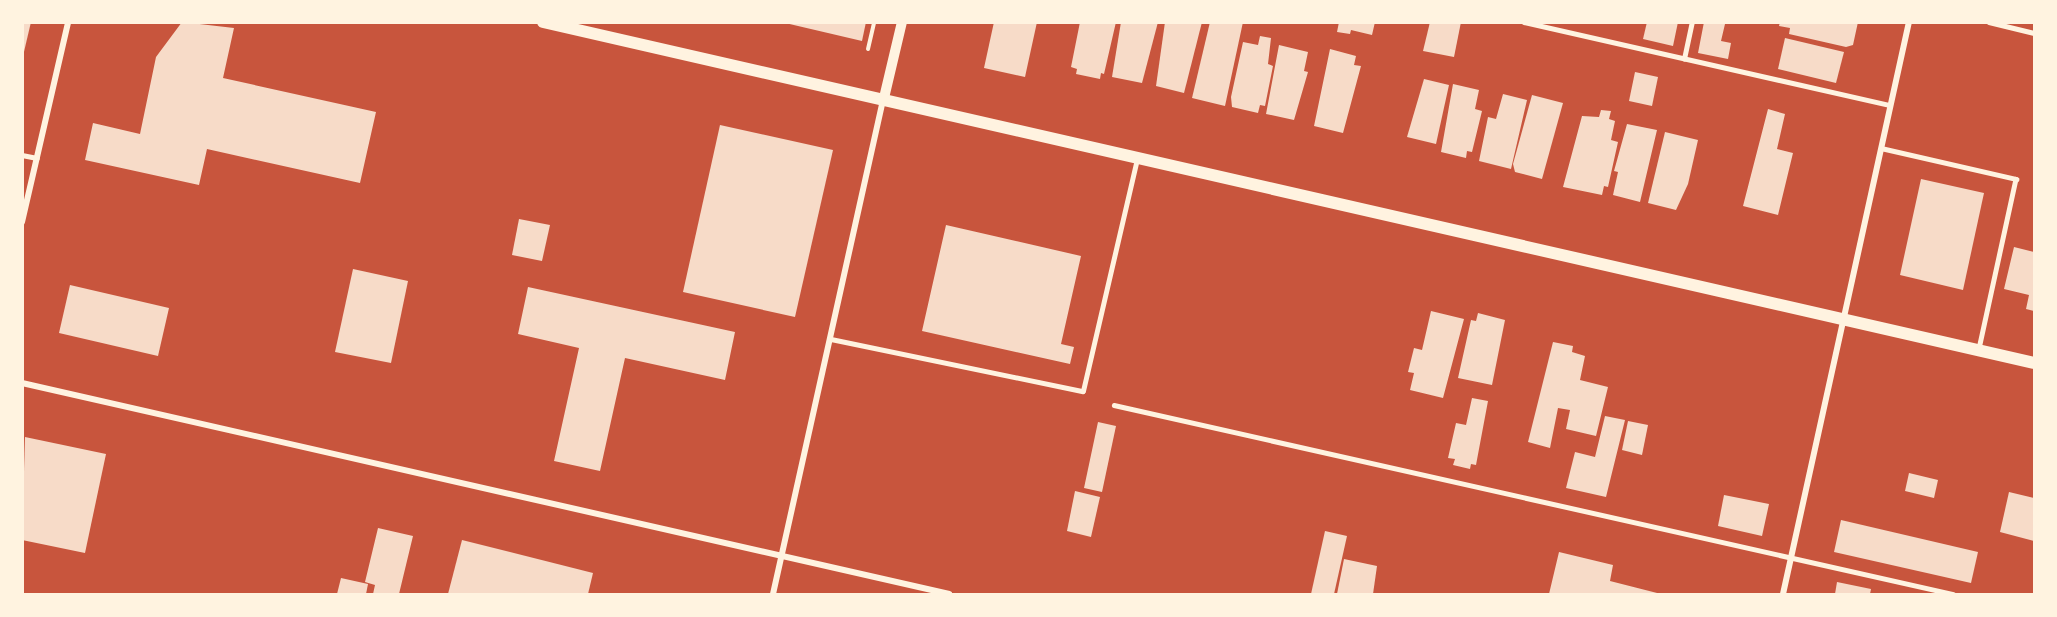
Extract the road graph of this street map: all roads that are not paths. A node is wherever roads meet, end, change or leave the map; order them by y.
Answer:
1 (68, 22) edge
2 (543, 22) edge
3 (902, 22) edge
4 (1524, 22) edge
5 (1692, 22) edge
6 (1909, 22) edge
7 (1989, 22) edge
8 (2034, 33) edge
9 (1684, 59) junction
10 (884, 98) junction
11 (1890, 105) junction
12 (1881, 148) junction
13 (22, 155) edge
14 (37, 158) junction
15 (1137, 159) junction
16 (22, 222) edge
17 (1845, 319) junction
18 (831, 339) junction
19 (1978, 350) junction
20 (2034, 363) edge
21 (22, 382) edge
22 (1114, 405) dead end
23 (782, 556) junction
24 (1791, 556) junction
25 (773, 594) edge
26 (949, 594) edge
27 (1783, 594) edge
28 (1953, 594) edge

1 - 14 street
2 - 10 main road
3 - 10 street
4 - 9 lane
5 - 9 lane
6 - 11 street
7 - 8 lane
9 - 11 lane
10 - 15 main road
10 - 18 street
11 - 12 street
12 - 17 street
12 - 19 lane
13 - 14 lane
14 - 16 street
15 - 17 main road
15 - 18 lane
17 - 19 main road
17 - 24 street
18 - 23 street
19 - 20 main road
21 - 23 street
22 - 24 lane
23 - 25 street
23 - 26 street
24 - 27 street
24 - 28 lane

